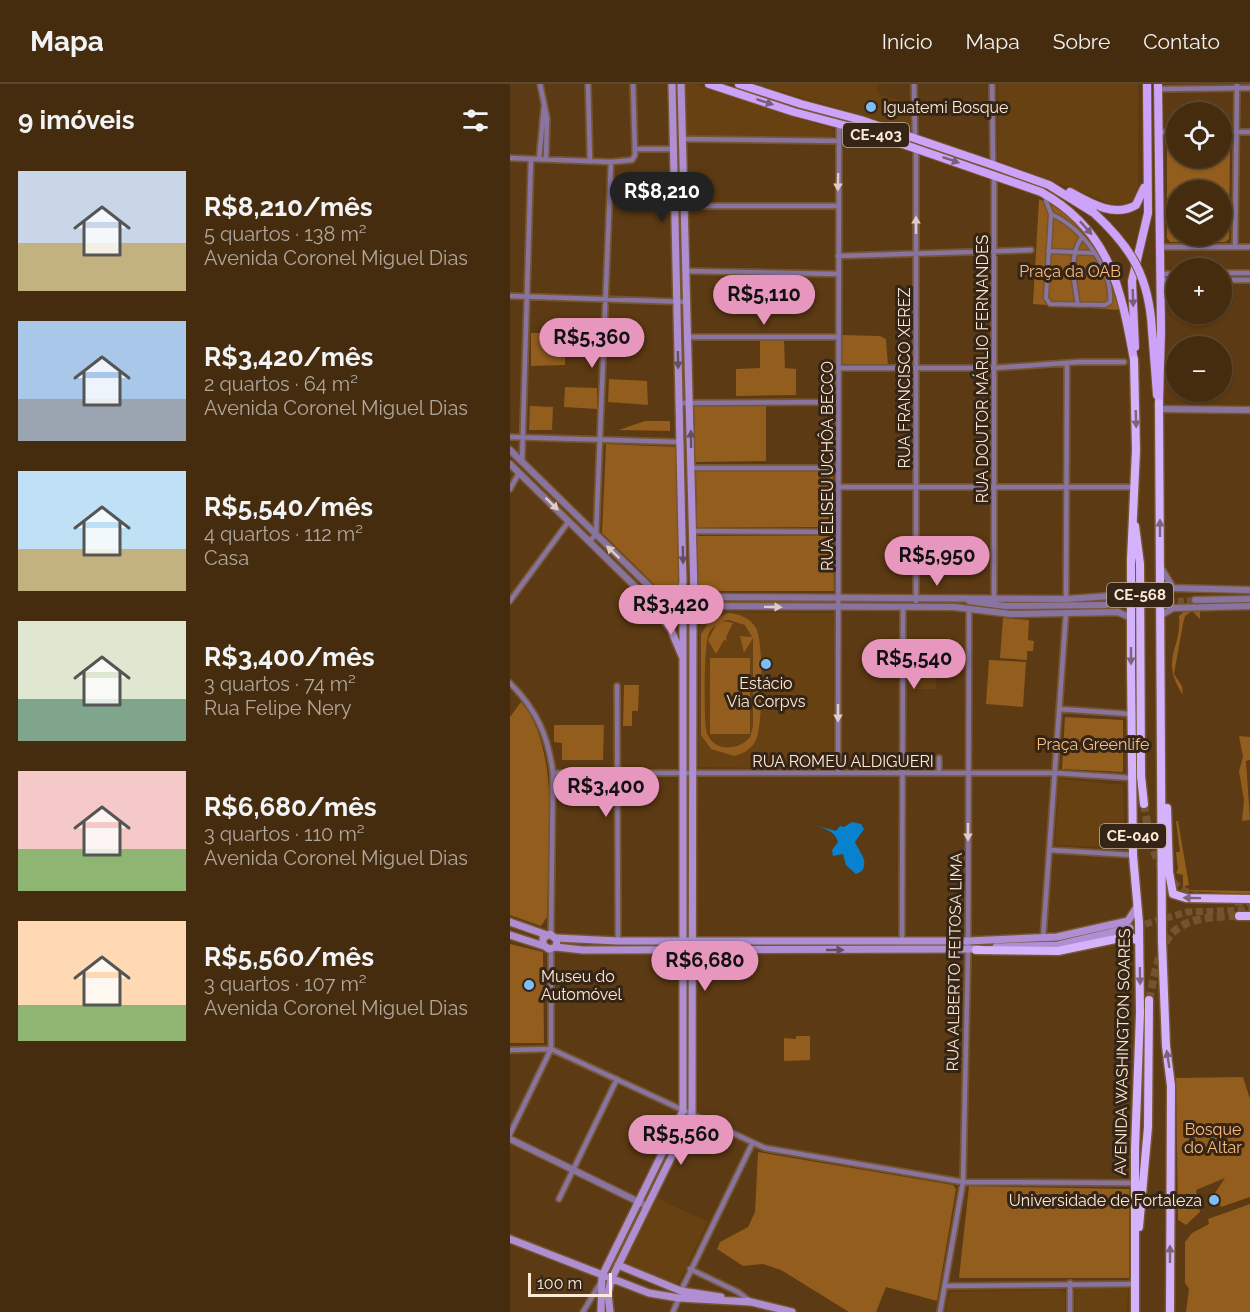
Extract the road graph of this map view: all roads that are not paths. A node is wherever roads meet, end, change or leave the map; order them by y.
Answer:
1 (540, 84) edge
2 (588, 84) edge
3 (633, 84) edge
4 (672, 84) edge
5 (681, 84) edge
6 (709, 84) edge
7 (739, 84) edge
8 (914, 84) edge
9 (992, 84) edge
10 (1147, 85) edge
11 (1158, 86) edge
12 (1237, 86) edge
13 (1250, 88) edge
14 (544, 107) junction
15 (1146, 121) junction
16 (1158, 121) junction
17 (839, 123) junction
18 (1158, 132) junction
19 (1166, 132) edge
20 (1232, 132) edge
21 (1236, 132) junction
22 (1250, 132) edge
23 (915, 137) junction
24 (682, 139) junction
25 (839, 141) junction
26 (916, 148) junction
27 (635, 149) junction
28 (673, 149) junction
29 (510, 158) edge
30 (531, 159) junction
31 (539, 159) junction
32 (546, 159) junction
33 (590, 161) junction
34 (611, 162) junction
35 (993, 165) junction
36 (994, 176) junction
37 (1146, 179) junction
38 (1049, 185) junction
39 (1047, 195) junction
40 (673, 206) junction
41 (684, 206) junction
42 (837, 206) junction
43 (1051, 214) junction
44 (1082, 237) junction
45 (675, 238) junction
46 (685, 238) junction
47 (1160, 247) junction
48 (1235, 247) junction
49 (1250, 247) edge
50 (1031, 250) dead end
51 (993, 251) junction
52 (1048, 251) junction
53 (1073, 252) junction
54 (916, 254) junction
55 (1094, 254) junction
56 (838, 256) junction
57 (687, 271) junction
58 (1232, 273) edge
59 (1250, 273) edge
60 (838, 274) junction
61 (1166, 276) edge
62 (1161, 277) junction
63 (1166, 278) edge
64 (1232, 280) edge
65 (1250, 280) edge
66 (510, 296) edge
67 (528, 297) junction
68 (606, 300) junction
69 (677, 302) junction
70 (687, 302) junction
71 (1078, 305) junction
72 (688, 337) junction
73 (839, 337) junction
74 (1134, 360) junction
75 (1124, 362) dead end
76 (1067, 363) junction
77 (839, 368) junction
78 (916, 368) junction
79 (995, 368) junction
80 (690, 402) junction
81 (838, 402) junction
82 (679, 403) junction
83 (1159, 406) junction
84 (1250, 410) edge
85 (510, 437) edge
86 (523, 438) junction
87 (601, 439) junction
88 (680, 442) junction
89 (510, 450) edge
90 (522, 463) junction
91 (510, 464) edge
92 (692, 468) junction
93 (838, 468) junction
94 (519, 473) junction
95 (915, 485) junction
96 (994, 486) junction
97 (838, 487) junction
98 (1134, 487) junction
99 (1067, 488) junction
100 (510, 489) edge
101 (1132, 510) junction
102 (568, 521) junction
103 (693, 531) junction
104 (838, 532) junction
105 (596, 535) junction
106 (589, 541) junction
107 (1160, 564) junction
108 (1131, 590) junction
109 (1250, 590) edge
110 (696, 595) junction
111 (680, 596) junction
112 (838, 598) junction
113 (916, 598) junction
114 (648, 599) junction
115 (958, 599) junction
116 (994, 599) junction
117 (1066, 599) junction
118 (1250, 599) edge
119 (1195, 600) tunnel mouth
120 (510, 601) edge
121 (1106, 605) tunnel mouth
122 (1250, 606) edge
123 (838, 607) junction
124 (903, 607) junction
125 (916, 607) junction
126 (695, 608) junction
127 (682, 609) junction
128 (969, 609) junction
129 (1066, 613) junction
130 (1159, 617) junction
131 (1131, 618) junction
132 (684, 661) junction
133 (510, 683) edge
134 (616, 686) dead end
135 (1059, 709) junction
136 (1131, 714) junction
137 (1159, 733) junction
138 (939, 758) dead end
139 (617, 772) junction
140 (1056, 772) junction
141 (553, 773) junction
142 (683, 773) junction
143 (693, 773) junction
144 (838, 773) junction
145 (903, 773) junction
146 (939, 773) junction
147 (968, 773) junction
148 (1132, 778) junction
149 (1144, 804) tunnel mouth
150 (684, 843) junction
151 (693, 843) junction
152 (1050, 850) junction
153 (1133, 855) junction
154 (1250, 899) edge
155 (1137, 907) junction
156 (1239, 916) tunnel mouth
157 (1250, 916) edge
158 (510, 922) edge
159 (1130, 928) tunnel mouth
160 (510, 935) edge
161 (552, 936) junction
162 (1043, 938) junction
163 (618, 941) junction
164 (683, 941) junction
165 (693, 941) junction
166 (743, 941) junction
167 (827, 941) junction
168 (902, 941) junction
169 (967, 941) junction
170 (1139, 942) junction
171 (550, 947) junction
172 (618, 950) junction
173 (683, 950) junction
174 (693, 950) junction
175 (743, 950) junction
176 (972, 950) junction
177 (802, 951) junction
178 (1149, 1000) tunnel mouth
179 (683, 1033) junction
180 (692, 1033) junction
181 (551, 1049) junction
182 (510, 1050) edge
183 (617, 1079) junction
184 (683, 1111) junction
185 (692, 1115) junction
186 (510, 1134) edge
187 (510, 1139) edge
188 (752, 1144) junction
189 (574, 1170) junction
190 (963, 1182) junction
191 (1135, 1183) junction
192 (559, 1199) dead end
193 (638, 1202) junction
194 (647, 1206) junction
195 (510, 1239) edge
196 (1135, 1254) junction
197 (618, 1265) junction
198 (690, 1269) junction
199 (602, 1279) junction
200 (611, 1280) junction
201 (1070, 1283) junction
202 (1135, 1284) junction
203 (945, 1286) junction
204 (680, 1294) junction
205 (751, 1302) junction
206 (778, 1310) edge
207 (583, 1312) edge
208 (601, 1312) edge
209 (610, 1312) edge
210 (673, 1312) edge
211 (792, 1312) edge
212 (940, 1312) edge
213 (1070, 1312) edge
214 (1135, 1312) edge
215 (1170, 1312) edge

1 - 14 street
2 - 33 street
3 - 27 street
4 - 28 main road
5 - 24 main road
6 -> 17 main road, AVENIDA WASHINGTON SOARES / CE-403
7 - 23 main road, CE-403
8 - 23 street
9 - 35 street
10 - 11 main road
10 - 15 main road, CE-040
11 - 12 street
11 - 16 main road, CE-040
12 - 13 street
12 - 21 street
14 - 31 street
14 - 32 street
15 - 16 main road
15 - 37 main road, CE-040
16 - 18 main road, CE-040
17 - 25 street, RUA ELISEU UCHÔA BECCO
17 - 26 main road, AVENIDA WASHINGTON SOARES / CE-403
18 - 19 street
18 - 47 main road, CE-040
20 - 21 street
21 - 22 street
21 - 48 street
23 - 35 main road, CE-403
24 - 25 street
24 - 41 main road
25 -> 42 street, RUA ELISEU UCHÔA BECCO
26 -> 36 main road, AVENIDA WASHINGTON SOARES / CE-403
54 -> 26 street, RUA FRANCISCO XEREZ
27 - 28 street
27 - 34 street
28 - 40 main road
29 - 30 street
30 - 31 street
30 - 67 street
31 - 32 street
32 - 33 street
33 - 34 street
34 - 68 street
35 - 38 main road, CE-403
36 - 39 main road, AVENIDA WASHINGTON SOARES / CE-403
36 - 51 street, RUA DOUTOR MÁRLIO FERNANDES
37 - 38 main road
37 -> 74 main road, AVENIDA WASHINGTON SOARES / CE-040
38 - 83 main road, CE-403, bridge
39 - 43 street
39 -> 74 main road, AVENIDA WASHINGTON SOARES / CE-403
40 - 41 street
40 - 45 main road
41 - 42 street
41 - 46 main road
42 - 56 street, RUA ELISEU UCHÔA BECCO
43 - 44 street
43 - 52 street
44 - 53 street
44 - 55 street
45 - 46 main road
45 - 69 main road
46 - 57 main road
47 - 48 street
47 - 62 main road, CE-040
48 - 49 street
50 - 51 street
51 - 54 street
51 - 79 street, RUA DOUTOR MÁRLIO FERNANDES
52 - 53 street
52 - 71 street
53 - 55 street
53 - 71 street
54 - 56 street
54 - 78 street, RUA FRANCISCO XEREZ
55 - 71 street
56 - 60 street, RUA ELISEU UCHÔA BECCO
57 - 60 street
57 - 70 main road
58 - 59 street
60 - 73 street, RUA ELISEU UCHÔA BECCO
61 - 62 street
62 - 63 street
62 - 83 main road, CE-040
64 - 65 street
66 - 67 street
67 - 68 street
67 - 86 street
68 - 69 street
68 - 87 street
69 - 70 street
69 -> 82 main road
70 - 72 main road
72 - 73 street
72 - 80 main road
73 - 77 street, RUA ELISEU UCHÔA BECCO
74 -> 98 highway, AVENIDA WASHINGTON SOARES / CE-040
75 - 76 street
76 - 79 street
76 - 99 street
77 - 78 street
77 - 81 street, RUA ELISEU UCHÔA BECCO
78 - 79 street
78 - 95 street, RUA FRANCISCO XEREZ
79 - 96 street, RUA DOUTOR MÁRLIO FERNANDES
80 - 81 street
80 - 82 street
92 -> 80 main road
81 - 93 street, RUA ELISEU UCHÔA BECCO
82 - 88 main road
83 - 84 street
107 -> 83 highway, CE-040
85 - 86 street
86 - 87 street
86 - 90 street
87 - 88 street
87 - 105 street
88 -> 111 main road
89 - 90 street
90 - 105 street
91 - 94 street
92 - 93 street
92 - 103 main road
93 - 97 street, RUA ELISEU UCHÔA BECCO
94 - 100 street
94 -> 102 street
95 - 96 street
95 - 97 street
95 - 113 street, RUA FRANCISCO XEREZ
96 - 99 street
96 - 116 street, RUA DOUTOR MÁRLIO FERNANDES
97 - 104 street, RUA ELISEU UCHÔA BECCO
98 - 99 street
98 - 101 highway, AVENIDA WASHINGTON SOARES / CE-040
99 - 117 street
101 - 108 highway, AVENIDA WASHINGTON SOARES / CE-040
101 - 149 highway, CE-568
102 - 106 street
102 - 120 street
103 - 104 street
103 - 110 main road
104 - 112 street, RUA ELISEU UCHÔA BECCO
105 - 106 street
111 -> 105 street
106 - 114 street
107 - 109 street
107 - 130 highway, CE-040
108 - 117 street
108 - 131 highway, AVENIDA WASHINGTON SOARES / CE-040
110 - 111 main road
110 - 112 street
110 - 126 main road
111 - 127 main road
112 - 113 street
112 - 123 street, RUA ELISEU UCHÔA BECCO
113 - 115 street
113 - 125 street, RUA FRANCISCO XEREZ
114 - 127 street
114 - 132 main road
115 - 116 street
115 - 121 street
116 - 117 street
118 - 119 street
122 - 130 street
123 - 124 street
126 -> 123 street
123 -> 144 street, RUA ELISEU UCHÔA BECCO
124 - 125 street
124 - 145 street
125 - 128 street
126 - 127 main road
126 - 143 main road
127 - 132 main road
128 - 129 street
128 - 147 street, RUA ALBERTO FEITOSA LIMA
129 - 131 street
129 - 135 street
130 - 137 highway, CE-040
131 -> 136 highway, AVENIDA WASHINGTON SOARES / CE-040
132 - 142 main road
133 - 141 street
134 - 139 street
135 - 136 street
135 - 140 street
136 - 148 highway, AVENIDA WASHINGTON SOARES / CE-040
154 -> 137 highway
215 -> 137 highway, CE-040
138 - 146 street
139 - 141 street, RUA ROMEU ALDIGUERI
139 - 142 street, RUA ROMEU ALDIGUERI
139 - 163 street
140 - 147 street, RUA ROMEU ALDIGUERI
140 - 148 street, RUA ROMEU ALDIGUERI
140 - 152 street
141 - 161 street
142 - 143 street, RUA ROMEU ALDIGUERI
142 - 150 main road
143 - 144 street, RUA ROMEU ALDIGUERI
143 - 151 main road
144 - 145 street, RUA ROMEU ALDIGUERI
145 - 146 street, RUA ROMEU ALDIGUERI
145 - 168 street
146 - 147 street, RUA ROMEU ALDIGUERI
147 -> 169 street, RUA ALBERTO FEITOSA LIMA
148 - 153 highway, AVENIDA WASHINGTON SOARES / CE-040
150 - 151 main road
150 - 164 main road
151 - 165 main road
152 - 153 street
152 - 162 street
153 - 155 highway, AVENIDA WASHINGTON SOARES / CE-040
155 - 162 main road
155 - 170 highway, AVENIDA WASHINGTON SOARES / CE-040
156 - 157 highway
158 - 161 main road
159 - 176 main road
160 - 171 main road
161 - 163 main road
161 - 171 main road
161 - 171 main road
162 - 169 main road
163 - 164 main road
163 - 172 street
164 - 165 main road
164 - 173 main road
165 - 166 main road
165 - 174 main road
166 - 167 main road
166 - 175 main road
167 - 168 main road
167 - 177 main road
168 - 169 main road
169 - 176 street, RUA ALBERTO FEITOSA LIMA
170 - 176 highway
170 -> 191 highway, AVENIDA WASHINGTON SOARES / CE-040
171 - 172 main road
171 - 181 street
172 - 173 main road
173 - 174 main road
173 - 179 main road
174 - 175 main road
174 - 180 main road
175 - 177 main road
177 -> 176 main road
176 - 190 street, RUA ALBERTO FEITOSA LIMA
178 - 196 highway
179 - 180 main road
179 - 184 main road
180 - 185 main road
181 - 182 street
181 - 183 street
181 - 186 street
183 - 184 street
183 - 189 street
184 - 185 street
184 - 193 main road
185 - 188 street
185 - 194 main road
187 - 189 street
188 - 190 street
188 - 198 street
189 - 192 street
189 - 193 street
190 - 191 street
190 - 203 street, RUA ALBERTO FEITOSA LIMA
191 - 196 highway, AVENIDA WASHINGTON SOARES / CE-040
193 - 194 street
193 - 199 main road
194 - 197 main road
195 - 199 main road
196 - 202 highway, AVENIDA WASHINGTON SOARES / CE-040
197 - 200 main road
197 - 204 main road
198 - 204 street
198 - 205 street
199 - 200 main road
199 - 207 street
199 - 208 main road
200 - 204 main road
200 - 209 main road
201 - 202 street
201 - 203 street
201 - 213 street
202 - 214 highway, AVENIDA WASHINGTON SOARES / CE-040
203 - 212 street, RUA ALBERTO FEITOSA LIMA
204 - 205 main road
204 - 210 street
205 - 206 main road
206 - 211 main road

